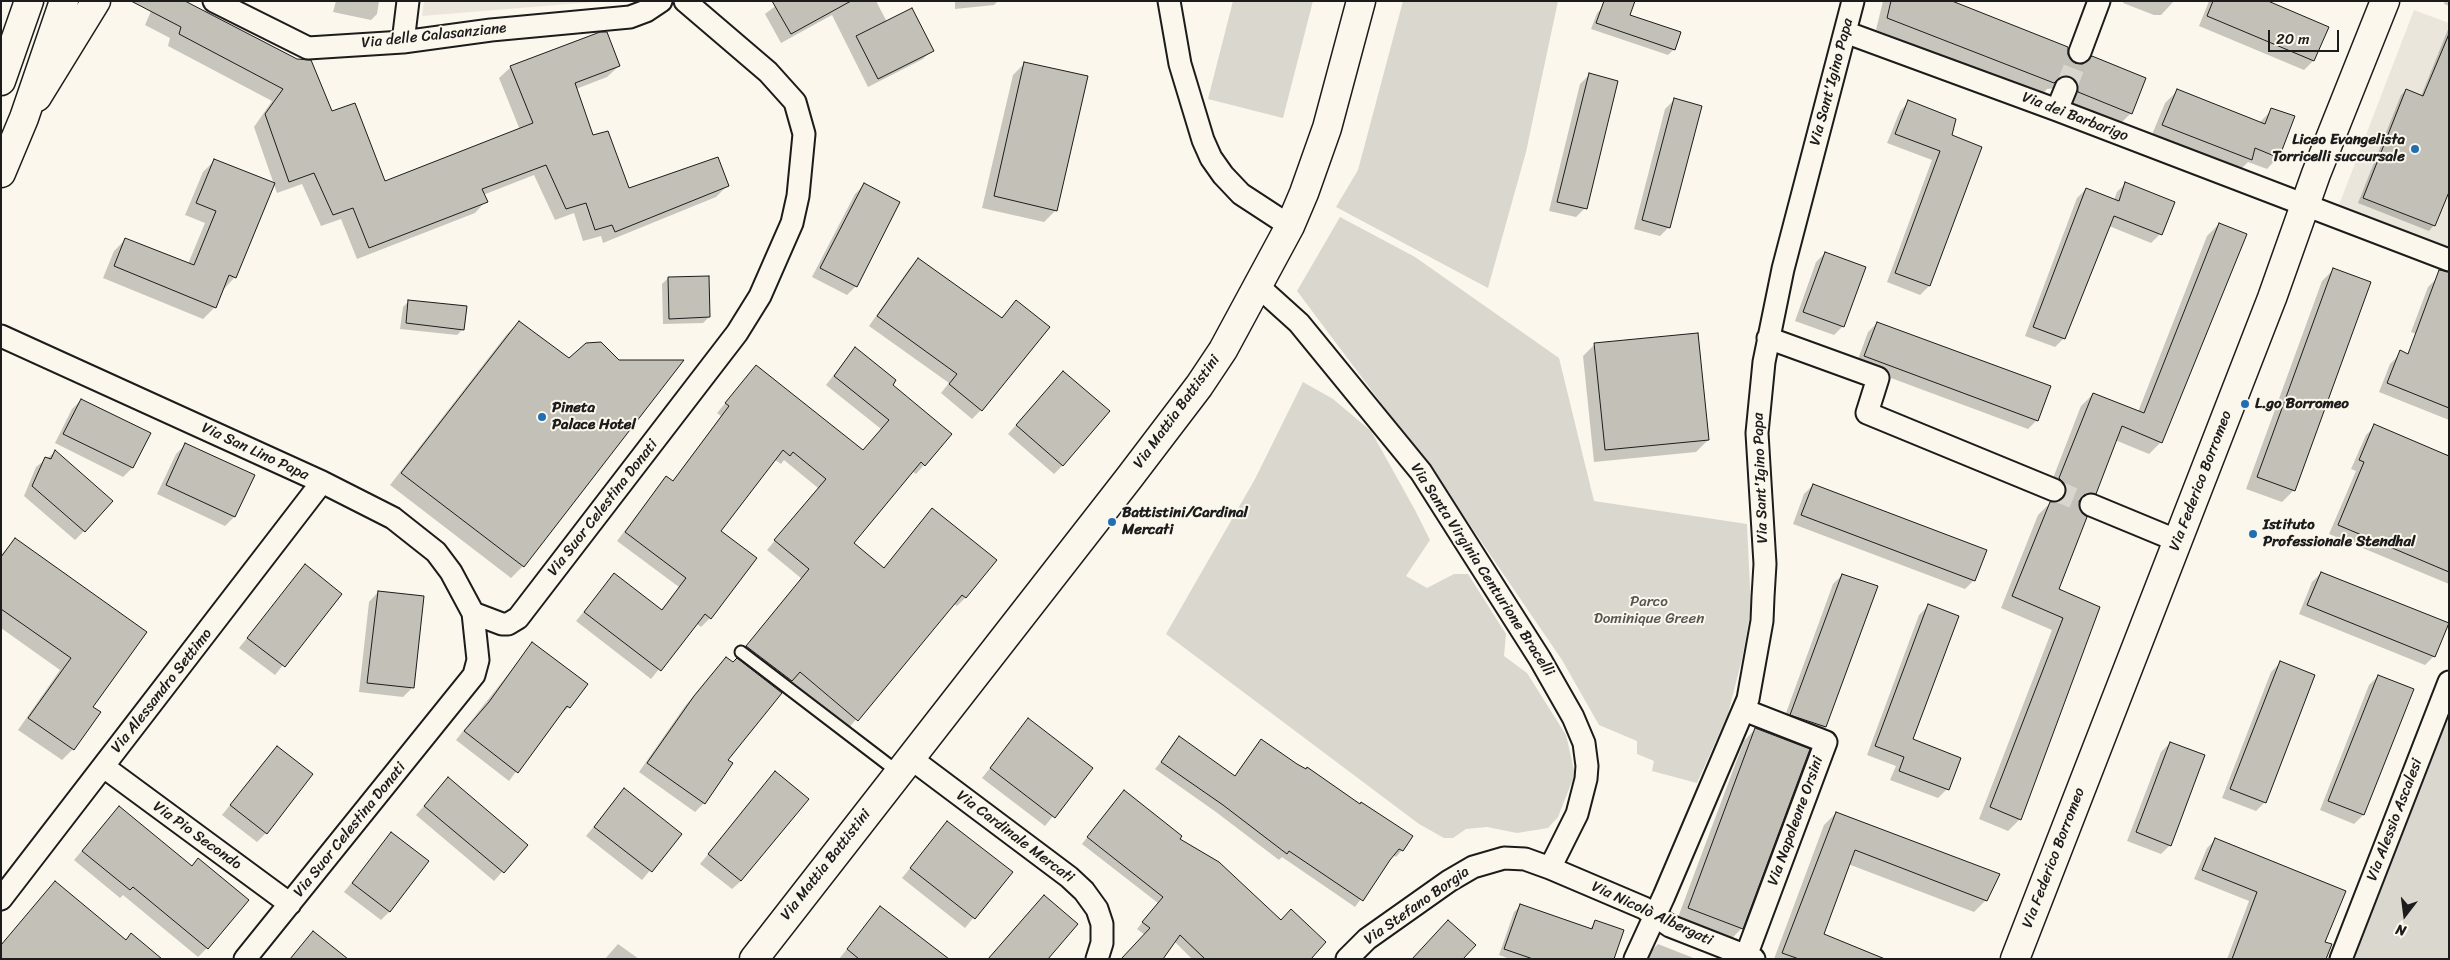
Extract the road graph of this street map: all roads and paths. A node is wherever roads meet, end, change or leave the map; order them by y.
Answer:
1 (29, 1) edge
2 (64, 1) edge
3 (96, 1) edge
4 (214, 1) edge
5 (408, 1) edge
6 (661, 1) edge
7 (685, 1) edge
8 (1169, 1) edge
9 (1361, 1) edge
10 (1853, 1) edge
11 (2099, 1) edge
12 (2385, 1) edge
13 (1845, 32) junction
14 (402, 42) junction
15 (2080, 52) tunnel mouth
16 (1, 81) edge
17 (2066, 88) tunnel mouth
18 (2057, 110) junction
19 (24, 118) junction
20 (1, 174) edge
21 (2304, 205) junction
22 (1290, 226) junction
23 (2449, 260) edge
24 (1258, 286) junction
25 (1, 336) edge
26 (1768, 338) junction
27 (322, 482) junction
28 (2054, 490) tunnel mouth
29 (2091, 505) tunnel mouth
30 (2178, 541) junction
31 (473, 613) junction
32 (741, 652) dead end
33 (2449, 682) edge
34 (1744, 710) junction
35 (904, 764) junction
36 (104, 767) junction
37 (1550, 868) junction
38 (1, 899) edge
39 (290, 904) junction
40 (1656, 916) junction
41 (1750, 957) edge
42 (245, 959) edge
43 (754, 959) edge
44 (1097, 959) edge
45 (1347, 959) edge
46 (1635, 959) edge
47 (2015, 959) edge
48 (2341, 959) edge

1 - 16 main road
2 - 19 main road
3 - 19 main road
4 - 14 street, Via delle Calasanziane
5 - 14 street
6 - 14 street, Via delle Calasanziane
7 - 31 street, Via Suor Celestina Donati
8 - 22 street
9 - 22 main road, Via Mattia Battistini
10 - 13 street, Via Sant'Igino Papa
11 - 15 street
12 - 21 main road, Via Federico Borromeo
13 - 18 street, Via dei Barbarigo
13 - 26 street, Via Sant'Igino Papa
17 - 18 street
18 - 21 street, Via dei Barbarigo
19 - 20 main road
21 - 23 street, Via dei Barbarigo
21 - 30 main road, Via Federico Borromeo
22 - 24 main road, Via Mattia Battistini
24 - 35 main road, Via Mattia Battistini
24 - 37 street, Via Santa Virginia Centurione Bracelli
25 - 27 street, Via San Lino Papa
26 - 28 street
26 - 34 street, Via Sant'Igino Papa
27 - 31 street, Via San Lino Papa
27 - 36 street, Via Alessandro Settimo
29 - 30 street
30 - 47 main road, Via Federico Borromeo
31 - 39 street, Via Suor Celestina Donati
32 - 35 lane
33 - 48 street, Via Alessio Ascalesi
34 - 40 street, Via Sant'Igino Papa
34 - 41 street, Via Napoleone Orsini
35 - 43 main road, Via Mattia Battistini
35 - 44 street, Via Cardinale Mercati
36 - 38 street, Via Alessandro Settimo
36 - 39 street, Via Pio Secondo
37 - 40 street, Via Nicolò Albergati
37 - 45 street, Via Stefano Borgia
39 - 42 street, Via Suor Celestina Donati
40 - 41 street, Via Nicolò Albergati
40 - 46 street, Via Sant'Igino Papa

